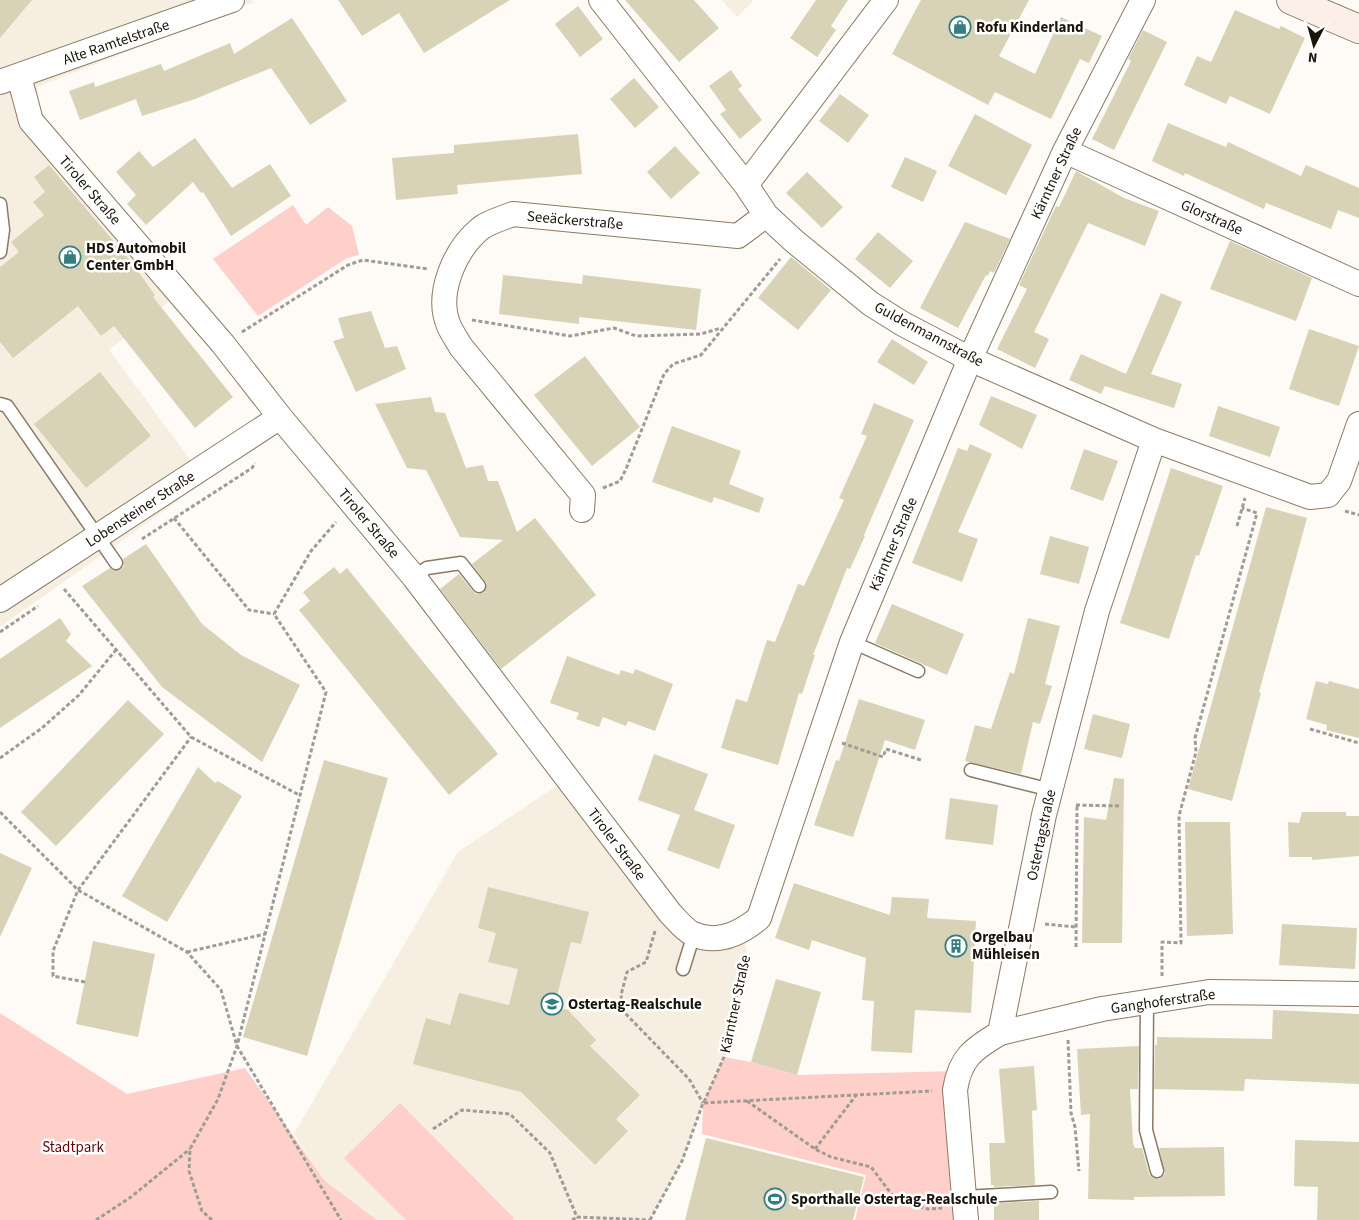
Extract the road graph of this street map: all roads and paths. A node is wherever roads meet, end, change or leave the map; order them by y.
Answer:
1 (232, 0) edge
2 (601, 0) edge
3 (886, 0) edge
4 (1144, 0) edge
5 (1291, 0) edge
6 (1359, 29) edge
7 (10, 79) edge
8 (1065, 151) junction
9 (746, 185) junction
10 (0, 204) edge
11 (766, 215) junction
12 (794, 241) junction
13 (0, 252) edge
14 (449, 272) junction
15 (1359, 284) edge
16 (447, 315) junction
17 (722, 327) junction
18 (223, 344) junction
19 (970, 359) junction
20 (0, 404) edge
21 (280, 417) junction
22 (1359, 424) edge
23 (1154, 440) junction
24 (1251, 476) junction
25 (620, 481) dead end
26 (356, 507) junction
27 (1242, 508) junction
28 (582, 510) dead end
29 (174, 518) dead end
30 (1237, 526) dead end
31 (96, 537) junction
32 (116, 564) dead end
33 (414, 577) junction
34 (479, 586) dead end
35 (64, 589) dead end
36 (0, 600) edge
37 (274, 614) junction
38 (852, 642) junction
39 (115, 651) junction
40 (918, 671) dead end
41 (1310, 729) dead end
42 (820, 736) junction
43 (191, 737) junction
44 (1359, 743) edge
45 (0, 758) edge
46 (921, 760) dead end
47 (971, 770) dead end
48 (1050, 793) junction
49 (301, 796) junction
50 (1077, 806) junction
51 (1121, 806) dead end
52 (0, 812) edge
53 (78, 890) junction
54 (670, 913) junction
55 (1023, 921) junction
56 (1076, 928) junction
57 (741, 932) junction
58 (265, 934) junction
59 (694, 934) junction
60 (1076, 947) dead end
61 (188, 952) junction
62 (683, 969) dead end
63 (85, 982) dead end
64 (1359, 994) edge
65 (1155, 1001) junction
66 (1067, 1017) junction
67 (1000, 1033) junction
68 (237, 1046) junction
69 (955, 1090) junction
70 (858, 1093) junction
71 (746, 1101) junction
72 (703, 1103) junction
73 (433, 1129) dead end
74 (190, 1149) junction
75 (815, 1149) junction
76 (1157, 1171) dead end
77 (1079, 1172) dead end
78 (1051, 1192) dead end
79 (965, 1208) edge
80 (577, 1217) junction
81 (96, 1220) edge
82 (212, 1220) edge
83 (342, 1220) edge
84 (572, 1220) edge
85 (651, 1220) edge

1 - 7 street, Alte Ramtelstraße
2 - 9 street, Guldenmannstraße
3 - 9 street
4 - 8 street, Kärntner Straße
5 - 6 street
7 - 18 street, Tiroler Straße
8 - 15 street, Glorstraße
8 - 19 street, Kärntner Straße
9 - 11 street, Guldenmannstraße
10 - 13 lane
11 - 12 street, Guldenmannstraße
11 - 14 street, Seeäckerstraße
12 - 17 path
12 - 19 street, Guldenmannstraße
14 - 16 street, Seeäckerstraße
14 - 18 path
16 - 17 path
16 - 28 street, Seeäckerstraße
17 - 25 path
18 - 21 street, Tiroler Straße
19 - 23 street, Guldenmannstraße
19 - 38 street, Kärntner Straße
20 - 31 lane
21 - 26 street, Tiroler Straße
21 - 31 street, Lobensteiner Straße
22 - 24 street, Guldenmannstraße
23 - 24 street, Guldenmannstraße
23 - 48 street, Ostertagstraße
24 - 27 path
26 - 33 street, Tiroler Straße
26 - 37 path
27 - 30 path
27 - 65 path
29 - 37 path
31 - 32 lane
31 - 36 street, Lobensteiner Straße
33 - 34 lane
33 - 54 street, Tiroler Straße
35 - 39 path
37 - 49 path
38 - 40 lane
38 - 42 street, Kärntner Straße
39 - 43 path
39 - 45 path
41 - 44 path
42 - 46 path
42 - 57 street, Kärntner Straße
43 - 49 path
43 - 53 path
47 - 48 lane
48 - 50 path
48 - 55 street, Ostertagstraße
49 - 58 path
50 - 51 path
50 - 56 path
52 - 53 path
53 - 61 path
53 - 63 path
54 - 59 street, Tiroler Straße
54 - 72 path
55 - 56 path
55 - 67 street, Ostertagstraße
56 - 60 path
57 - 59 street
57 - 72 path, Kärntner Straße
58 - 61 path
58 - 68 path
59 - 62 lane
61 - 68 path
64 - 65 street, Ganghoferstraße
65 - 66 street, Ganghoferstraße
65 - 76 lane
66 - 67 street, Ganghoferstraße
66 - 77 path
67 - 69 street
68 - 74 path
68 - 83 path
69 - 70 path
69 - 79 street
70 - 71 path
70 - 75 path
71 - 72 path
71 - 75 path
72 - 85 path, Kärntner Straße
73 - 80 path
74 - 81 path
74 - 82 path
75 - 79 path
78 - 79 lane
80 - 84 path
80 - 85 path

